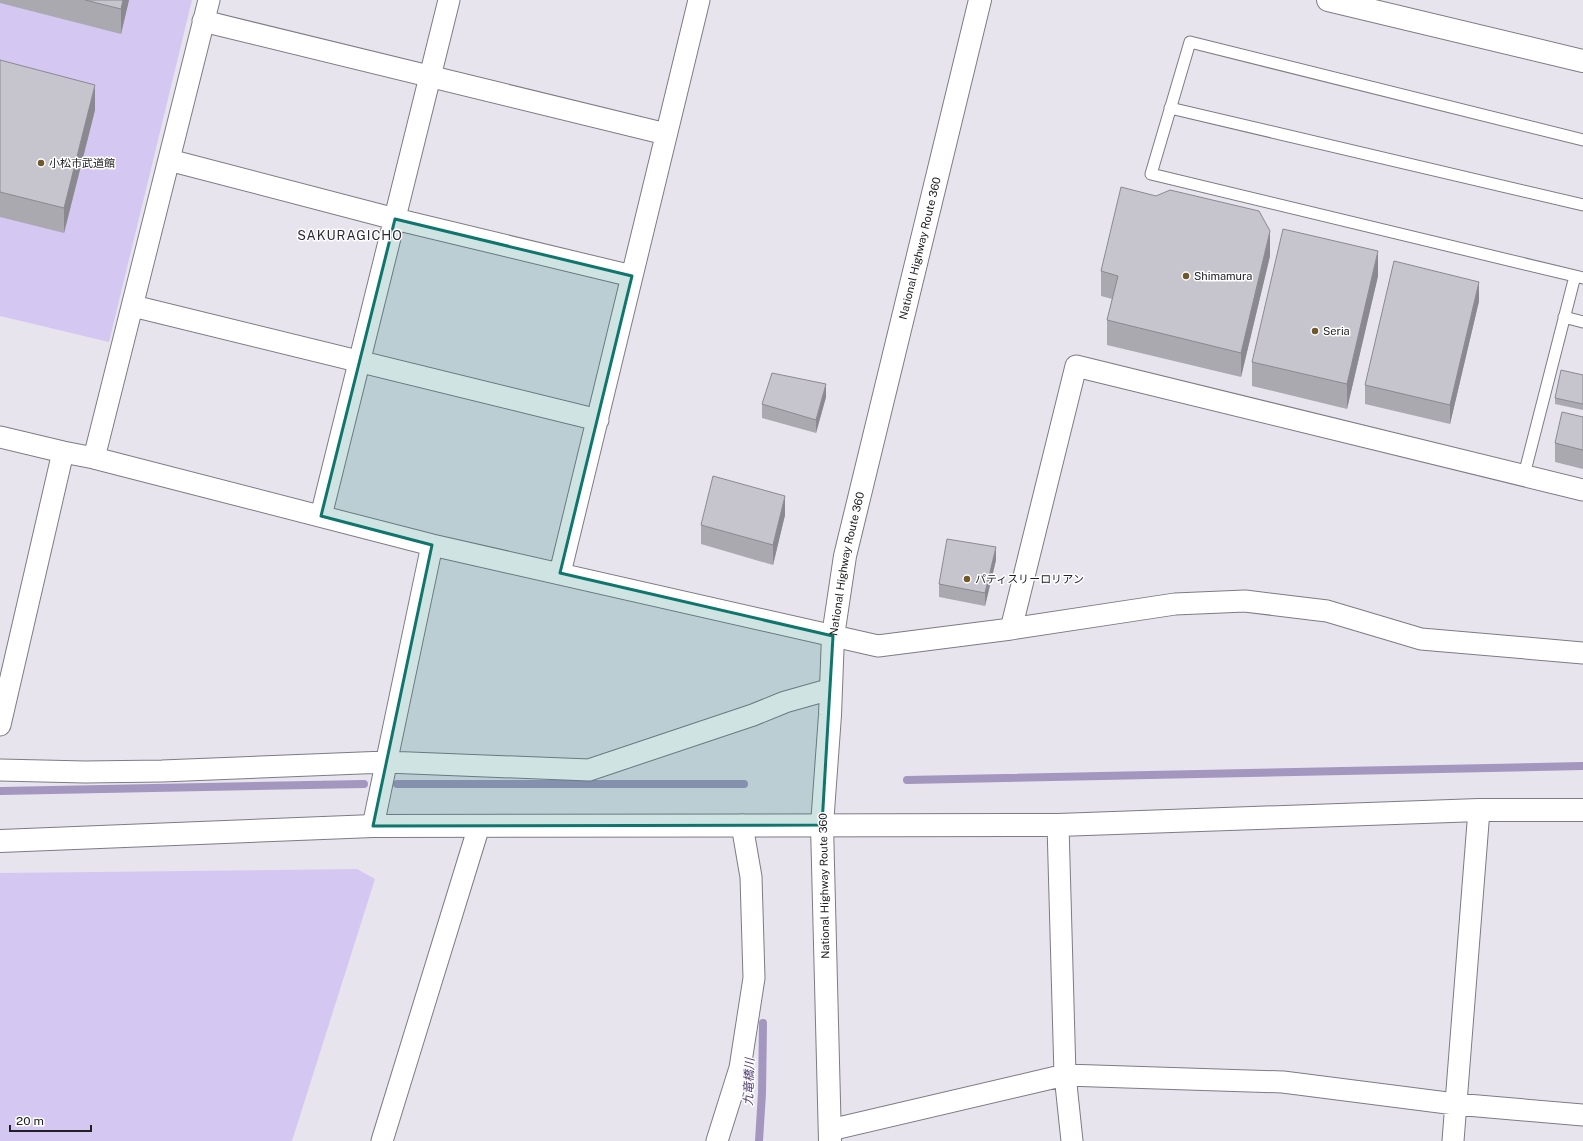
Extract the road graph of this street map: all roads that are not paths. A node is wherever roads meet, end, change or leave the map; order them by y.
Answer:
1 (209, 0) edge
2 (449, 0) edge
3 (699, 0) edge
4 (980, 0) edge
5 (1328, 0) edge
6 (1385, 7) edge
7 (203, 21) junction
8 (1583, 62) edge
9 (430, 76) junction
10 (1170, 108) junction
11 (666, 134) junction
12 (1583, 140) edge
13 (169, 160) junction
14 (1583, 205) edge
15 (394, 220) junction
16 (632, 276) junction
17 (1579, 277) edge
18 (132, 306) junction
19 (1564, 317) junction
20 (1583, 322) edge
21 (359, 361) junction
22 (598, 420) junction
23 (0, 437) edge
24 (63, 452) junction
25 (94, 458) junction
26 (1524, 475) junction
27 (1583, 490) edge
28 (321, 516) junction
29 (432, 545) junction
30 (560, 573) junction
31 (1011, 629) junction
32 (833, 636) junction
33 (1583, 653) edge
34 (831, 689) junction
35 (0, 726) edge
36 (386, 762) junction
37 (0, 770) edge
38 (1479, 810) junction
39 (1583, 810) edge
40 (1058, 824) junction
41 (742, 825) junction
42 (822, 825) junction
43 (373, 826) junction
44 (479, 826) junction
45 (0, 841) edge
46 (1065, 1075) junction
47 (1455, 1104) junction
48 (1583, 1115) edge
49 (830, 1136) edge
50 (382, 1141) edge
51 (717, 1141) edge
52 (1072, 1141) edge
53 (1453, 1141) edge

1 - 7 street
2 - 9 street
3 - 11 street
4 - 32 main road, National Highway Route 360
5 - 6 main road
6 - 8 main road
7 - 9 street
7 - 13 street
9 - 11 street
9 - 15 street
10 - 12 lane
10 - 14 lane
10 - 17 lane
11 - 16 street
13 - 15 street
13 - 18 street
15 - 16 street
15 - 21 street
16 - 22 street
17 - 19 lane
18 - 21 street
18 - 25 street
19 - 20 lane
19 - 26 lane
21 - 22 street
21 - 28 street
22 - 30 street
23 - 24 street
24 - 25 street
24 - 35 street
25 - 28 street
26 - 27 street
26 - 31 street
28 - 29 street
29 - 30 street
29 - 36 street
30 - 32 street
31 - 32 street
31 - 33 street
32 - 34 main road, National Highway Route 360
34 - 36 street
34 - 42 main road, National Highway Route 360
36 - 37 street
36 - 43 street
38 - 39 main road
38 - 40 main road
38 - 47 street
40 - 42 main road
40 - 46 street
41 - 42 main road
41 - 44 main road
41 - 51 street
42 - 49 main road, National Highway Route 360
43 - 44 main road
43 - 45 main road
44 - 50 street
46 - 47 street
46 - 49 street
46 - 52 street
47 - 48 street
47 - 53 street

